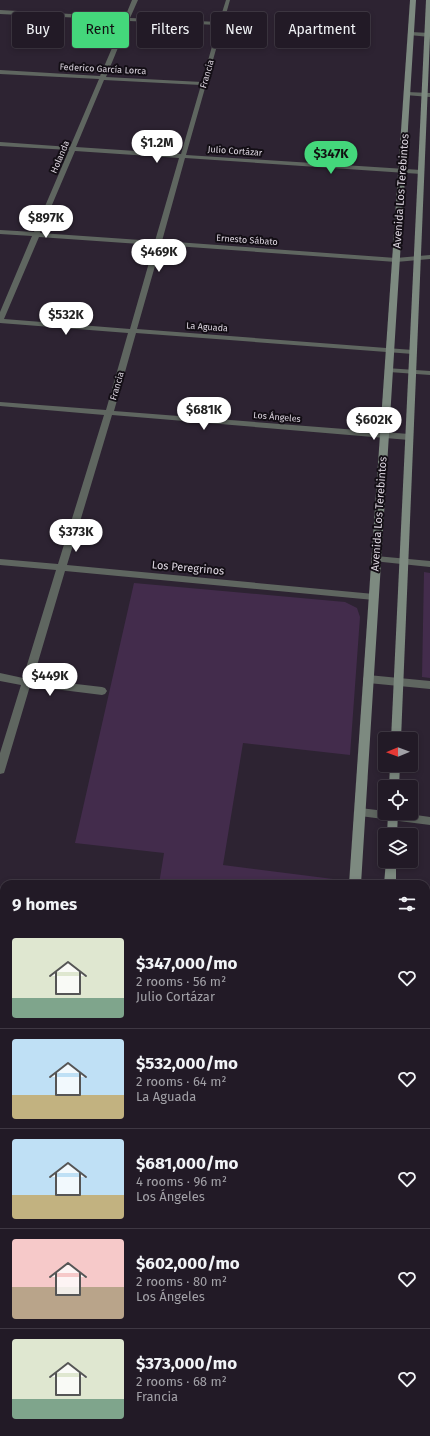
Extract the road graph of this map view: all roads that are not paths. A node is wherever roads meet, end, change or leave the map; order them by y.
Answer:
1 (135, 0) edge
2 (228, 0) edge
3 (413, 0) edge
4 (429, 0) edge
5 (0, 12) edge
6 (224, 12) edge
7 (129, 14) edge
8 (72, 16) edge
9 (129, 19) edge
10 (211, 23) edge
11 (411, 34) junction
12 (429, 35) edge
13 (115, 48) edge
14 (214, 48) edge
15 (0, 72) edge
16 (102, 78) junction
17 (204, 84) junction
18 (407, 94) junction
19 (428, 95) edge
20 (0, 144) edge
21 (73, 149) junction
22 (183, 156) junction
23 (402, 170) junction
24 (421, 172) junction
25 (0, 232) edge
26 (37, 235) junction
27 (158, 243) junction
28 (430, 257) edge
29 (417, 258) junction
30 (396, 260) junction
31 (0, 321) edge
32 (133, 331) junction
33 (390, 351) junction
34 (413, 352) junction
35 (389, 370) junction
36 (412, 372) junction
37 (430, 373) edge
38 (0, 404) edge
39 (109, 413) junction
40 (384, 435) junction
41 (409, 437) junction
42 (376, 559) junction
43 (0, 562) edge
44 (404, 562) junction
45 (430, 564) edge
46 (61, 568) junction
47 (374, 597) junction
48 (0, 677) edge
49 (368, 679) junction
50 (26, 682) junction
51 (398, 682) junction
52 (430, 685) edge
53 (102, 691) dead end
54 (396, 732) edge
55 (0, 770) edge
56 (360, 812) junction
57 (378, 814) edge
58 (418, 819) edge
59 (430, 821) edge
60 (390, 868) edge
61 (355, 880) edge
62 (390, 880) edge

1 - 7 street, Holanda
2 - 6 street, Francia
3 - 11 main road, Avenida Los Terebintos
4 - 12 main road, Avenida Los Terebintos
5 - 8 street
9 - 10 street
11 - 12 street
11 - 18 main road, Avenida Los Terebintos
12 - 19 main road, Avenida Los Terebintos
13 - 16 street, Holanda
14 - 17 street, Francia
15 - 16 street, Federico García Lorca
16 - 17 street, Federico García Lorca
16 - 21 street, Holanda
17 - 22 street, Francia
18 - 19 street
18 - 23 main road, Avenida Los Terebintos
19 - 24 main road, Avenida Los Terebintos
20 - 21 street, Julio Cortázar
21 - 22 street, Julio Cortázar
21 - 26 street, Holanda
22 - 23 street, Julio Cortázar
22 - 27 street, Francia
23 - 24 street, Julio Cortázar
23 - 30 main road, Avenida Los Terebintos
24 - 29 main road, Avenida Los Terebintos
25 - 26 street, Ernesto Sábato
26 - 27 street, Ernesto Sábato
26 - 31 street, Holanda
27 - 30 street, Ernesto Sábato
27 - 32 street, Francia
28 - 29 street, Ernesto Sábato
29 - 30 street, Ernesto Sábato
29 - 34 main road, Avenida Los Terebintos
30 - 33 main road, Avenida Los Terebintos
31 - 32 street, La Aguada
32 - 33 street, La Aguada
32 - 39 street, Francia
33 - 34 street, La Aguada
33 - 35 main road, Avenida Los Terebintos
34 - 36 main road, Avenida Los Terebintos
35 - 36 street
35 - 40 main road, Avenida Los Terebintos
36 - 37 street
36 - 41 main road, Avenida Los Terebintos
38 - 39 street, Los Ángeles
39 - 40 street, Los Ángeles
39 - 46 street, Francia
40 - 41 street, Los Ángeles
40 - 42 main road, Avenida Los Terebintos
41 - 44 main road, Avenida Los Terebintos
42 - 44 street
42 - 47 main road, Avenida Los Terebintos
43 - 46 street, Los Peregrinos
44 - 45 street
44 - 51 main road, Avenida Los Terebintos
46 - 47 street, Los Peregrinos
46 - 50 street, Francia
47 - 49 main road, Avenida Los Terebintos
48 - 50 street
49 - 51 street
49 - 56 main road, Avenida Los Terebintos
50 - 53 street
50 - 55 street, Francia
51 - 52 street
51 - 54 main road, Avenida Los Terebintos
56 - 57 street
56 - 61 main road, Avenida Los Terebintos
58 - 59 street
60 - 62 main road

